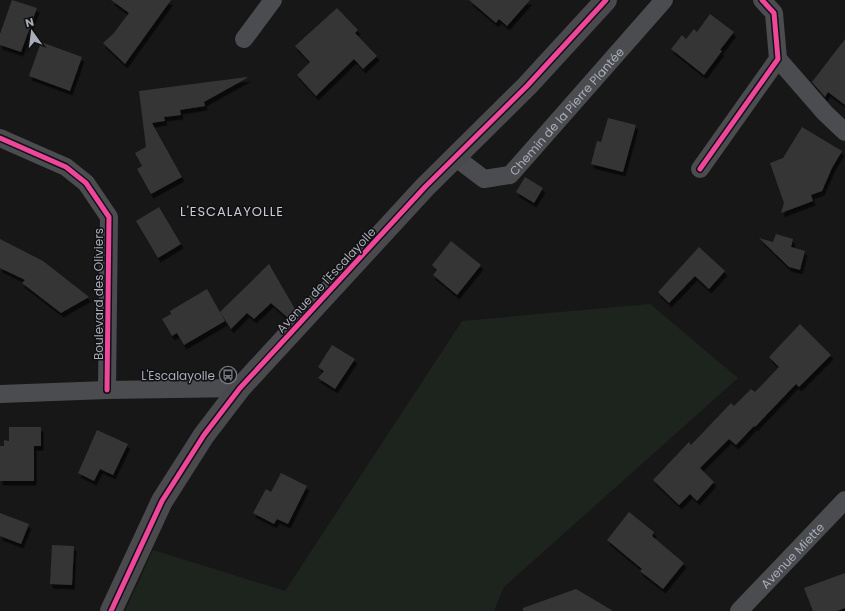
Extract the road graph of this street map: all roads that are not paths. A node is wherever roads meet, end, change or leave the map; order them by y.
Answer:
1 (273, 0) edge
2 (606, 0) edge
3 (664, 0) edge
4 (762, 0) edge
5 (244, 39) dead end
6 (778, 59) junction
7 (845, 132) edge
8 (0, 138) edge
9 (455, 157) junction
10 (700, 169) dead end
11 (240, 388) junction
12 (108, 390) junction
13 (0, 394) edge
14 (845, 500) edge
15 (111, 611) edge
16 (739, 611) edge

1 - 5 street
2 - 9 street, Avenue de l'Escalayolle
3 - 9 street, Chemin de la Pierre Plantée
4 - 6 street
6 - 7 street
6 - 10 street
8 - 12 street, Boulevard des Oliviers
9 - 11 street, Avenue de l'Escalayolle
11 - 12 street
11 - 15 street, Avenue de l'Escalayolle
12 - 13 street
14 - 16 street, Avenue Miette

